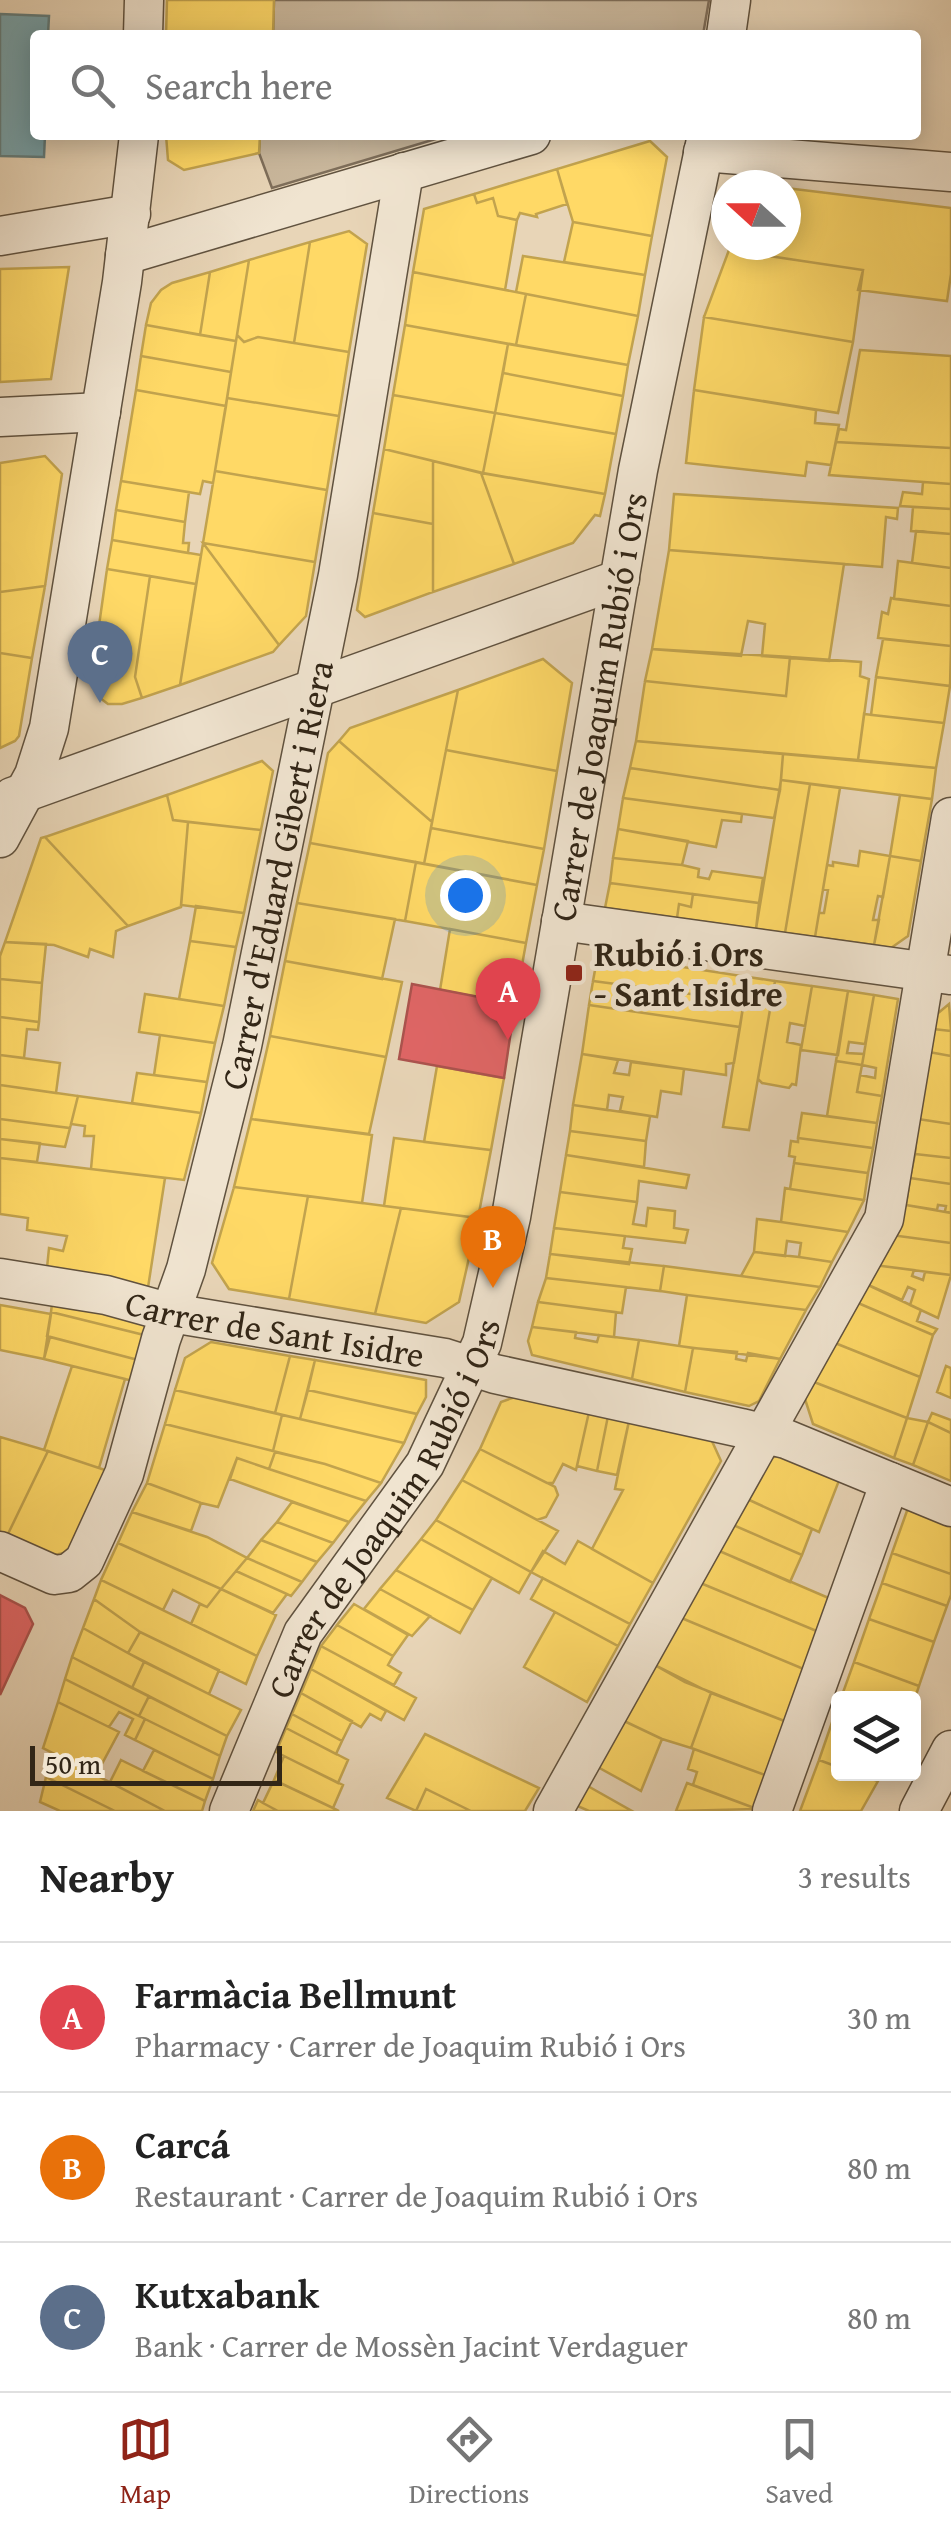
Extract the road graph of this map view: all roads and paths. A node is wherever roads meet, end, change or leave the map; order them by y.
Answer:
1 (144, 0) edge
2 (731, 0) edge
3 (143, 30) edge
4 (727, 30) edge
5 (138, 140) edge
6 (513, 140) edge
7 (705, 143) edge
8 (404, 172) junction
9 (951, 172) edge
10 (131, 214) junction
11 (0, 236) edge
12 (126, 255) junction
13 (100, 412) junction
14 (0, 417) edge
15 (620, 578) junction
16 (315, 688) junction
17 (12, 797) edge
18 (951, 817) edge
19 (0, 838) edge
20 (561, 921) junction
21 (938, 973) edge
22 (0, 1278) edge
23 (170, 1313) junction
24 (471, 1366) junction
25 (763, 1434) junction
26 (890, 1482) junction
27 (951, 1507) edge
28 (0, 1551) edge
29 (951, 1750) edge
30 (230, 1811) edge
31 (553, 1811) edge
32 (772, 1811) edge
33 (918, 1811) edge

1 - 3 street
2 - 4 street
5 - 10 street
6 - 8 street
7 - 9 street
7 - 15 street, Carrer de Joaquim Rubió i Ors
8 - 12 street
8 - 16 street, Carrer d'Eduard Gibert i Riera
10 - 11 street
10 - 12 street
12 - 13 street
13 - 14 street
13 - 17 street
15 - 16 street
15 - 20 street, Carrer de Joaquim Rubió i Ors
16 - 17 street
16 - 23 street, Carrer d'Eduard Gibert i Riera
17 - 19 street
18 - 21 street
20 - 21 street
20 - 24 street, Carrer de Joaquim Rubió i Ors
21 - 25 street
22 - 23 street, Carrer de Sant Isidre
23 - 24 street, Carrer de Sant Isidre
23 - 28 street, Carrer d'Eduard Gibert i Riera
24 - 25 street, Carrer de Sant Isidre
24 - 30 street, Carrer de Joaquim Rubió i Ors
25 - 26 street, Carrer de Sant Isidre
25 - 31 street
26 - 27 street, Carrer de Sant Isidre
26 - 32 street
29 - 33 street

